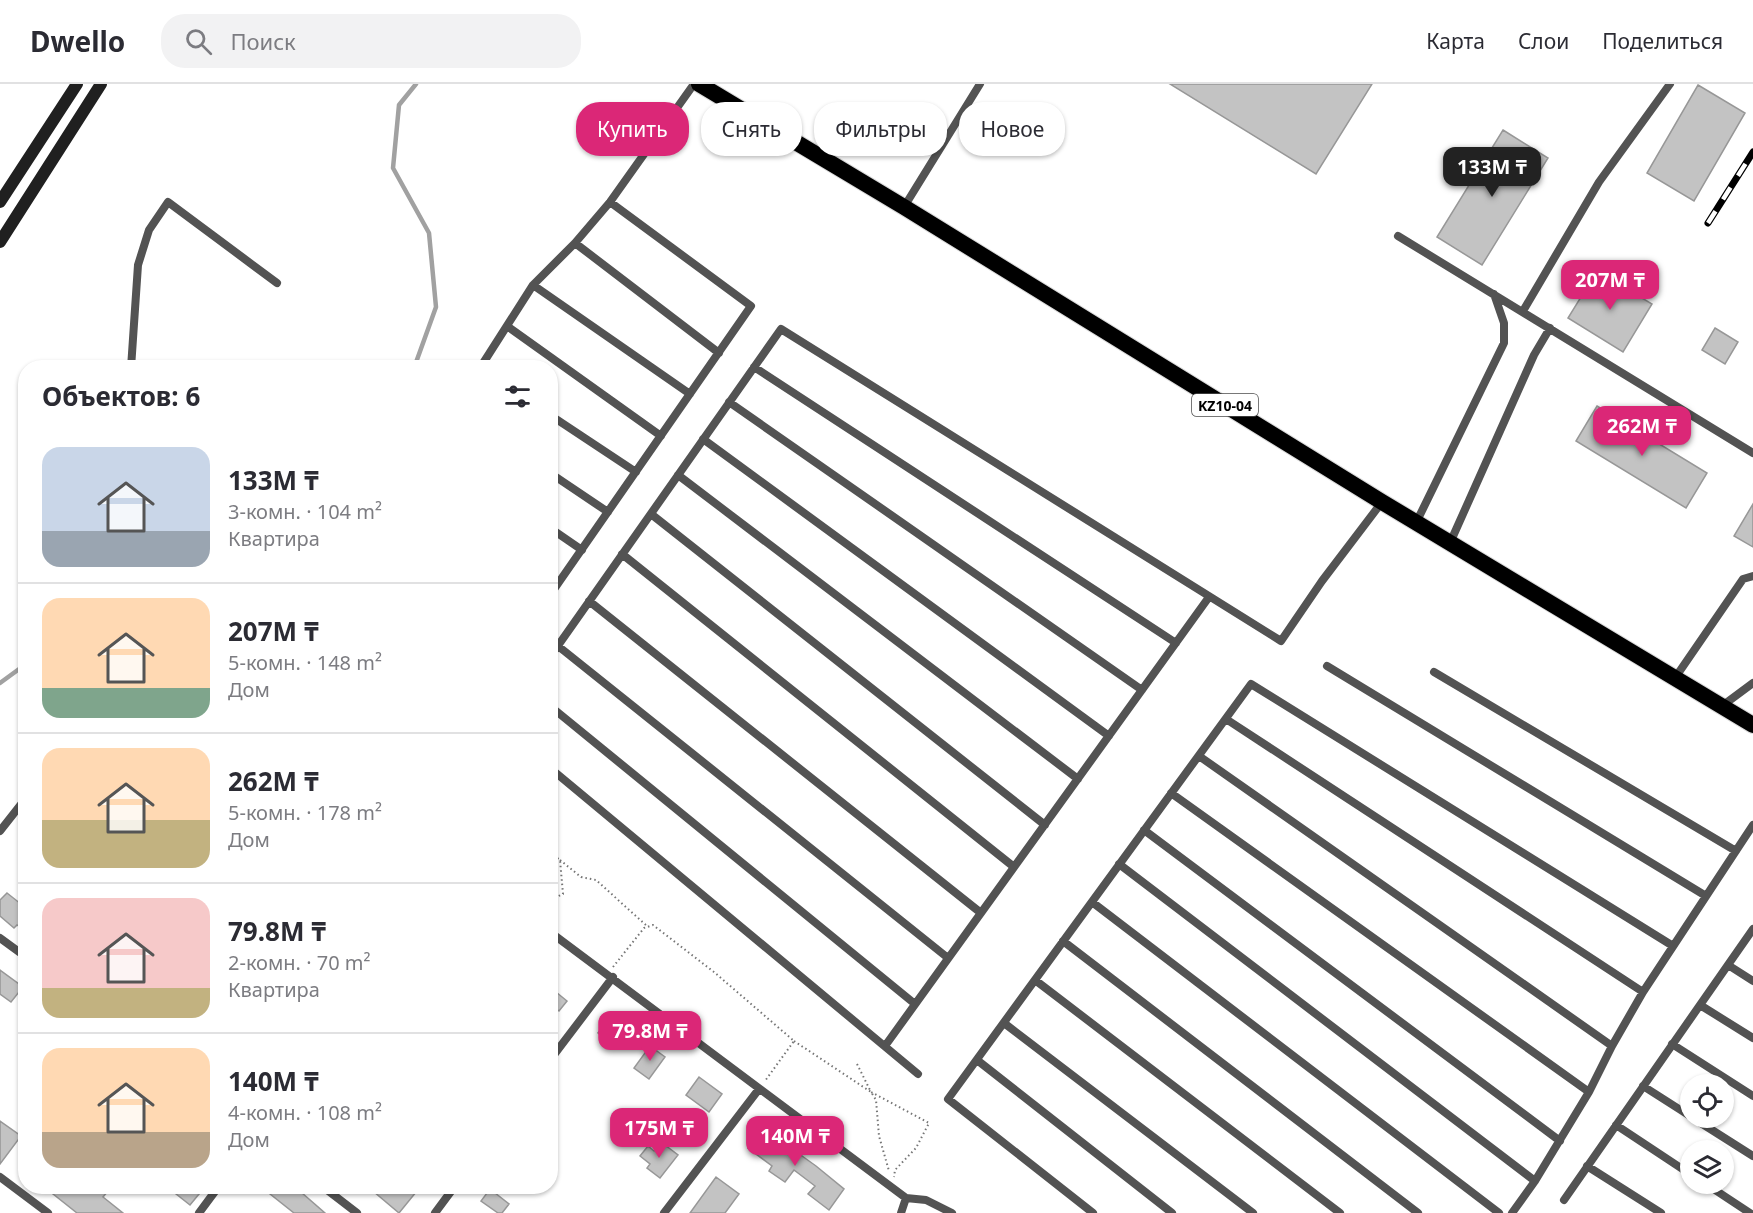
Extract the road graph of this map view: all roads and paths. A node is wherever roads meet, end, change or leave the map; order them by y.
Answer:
1 (77, 84) edge
2 (101, 84) edge
3 (694, 84) edge
4 (699, 84) edge
5 (980, 84) edge
6 (1670, 84) edge
7 (0, 202) edge
8 (610, 202) junction
9 (904, 207) junction
10 (1398, 236) dead end
11 (0, 242) edge
12 (575, 243) junction
13 (277, 283) dead end
14 (533, 285) junction
15 (1494, 294) junction
16 (1523, 311) junction
17 (507, 326) junction
18 (1550, 328) junction
19 (719, 353) junction
20 (132, 360) edge
21 (485, 360) edge
22 (555, 360) edge
23 (558, 362) edge
24 (754, 367) junction
25 (690, 394) junction
26 (729, 402) junction
27 (558, 420) edge
28 (661, 436) junction
29 (703, 439) junction
30 (1753, 453) edge
31 (636, 472) junction
32 (678, 475) junction
33 (558, 478) edge
34 (1382, 502) junction
35 (608, 512) junction
36 (651, 514) junction
37 (1416, 523) junction
38 (558, 534) edge
39 (1450, 543) junction
40 (582, 550) junction
41 (622, 554) junction
42 (1753, 576) edge
43 (558, 582) edge
44 (1209, 597) junction
45 (590, 601) junction
46 (1176, 643) junction
47 (558, 646) joint
48 (1327, 666) dead end
49 (1434, 672) dead end
50 (1675, 678) junction
51 (1753, 682) edge
52 (1142, 690) junction
53 (1722, 706) junction
54 (558, 713) edge
55 (1226, 719) junction
56 (1753, 725) edge
57 (1109, 736) junction
58 (1199, 756) junction
59 (558, 775) edge
60 (1078, 779) junction
61 (1171, 793) junction
62 (18, 808) edge
63 (1044, 825) junction
64 (1753, 825) edge
65 (1144, 830) junction
66 (0, 831) edge
67 (1736, 850) junction
68 (560, 860) joint
69 (1119, 864) junction
70 (1014, 867) junction
71 (558, 896) edge
72 (1706, 896) junction
73 (1092, 902) junction
74 (981, 913) junction
75 (648, 927) junction
76 (1753, 929) edge
77 (0, 938) edge
78 (558, 938) edge
79 (1063, 941) junction
80 (1673, 946) junction
81 (18, 951) edge
82 (948, 958) junction
83 (1728, 965) junction
84 (610, 975) junction
85 (1035, 980) junction
86 (1753, 981) edge
87 (1643, 993) junction
88 (915, 1004) junction
89 (1700, 1005) junction
90 (1004, 1023) junction
91 (1753, 1038) edge
92 (794, 1041) junction
93 (1672, 1044) junction
94 (885, 1046) junction
95 (1612, 1046) junction
96 (558, 1049) edge
97 (977, 1060) junction
98 (857, 1064) dead end
99 (918, 1074) dead end
100 (1643, 1086) junction
101 (759, 1089) junction
102 (871, 1092) junction
103 (1589, 1092) junction
104 (1753, 1096) edge
105 (1680, 1109) edge
106 (1616, 1125) junction
107 (1709, 1128) edge
108 (1560, 1141) junction
109 (1753, 1156) edge
110 (1587, 1166) junction
111 (1680, 1167) edge
112 (0, 1176) edge
113 (1535, 1181) junction
114 (18, 1190) edge
115 (23, 1194) edge
116 (213, 1194) edge
117 (332, 1194) edge
118 (449, 1194) edge
119 (1721, 1194) edge
120 (906, 1198) junction
121 (1564, 1200) dead end
122 (48, 1213) edge
123 (199, 1213) edge
124 (357, 1213) edge
125 (435, 1213) edge
126 (664, 1213) edge
127 (902, 1213) edge
128 (951, 1213) edge
129 (1093, 1213) edge
130 (1172, 1213) edge
131 (1253, 1213) edge
132 (1340, 1213) edge
133 (1418, 1213) edge
134 (1499, 1213) edge
135 (1512, 1213) edge
136 (1661, 1213) edge
137 (1750, 1213) edge

1 - 7 main road
2 - 11 main road
3 - 8 lane
4 - 9 highway, KZ10-04
5 - 9 lane
6 - 16 lane
8 - 12 lane
8 - 19 lane
9 - 34 highway, KZ10-04
10 - 15 lane
12 - 14 lane
12 - 19 lane
13 - 20 lane
14 - 17 lane
14 - 25 lane
15 - 16 lane
15 - 37 lane
16 - 18 lane
17 - 21 lane
17 - 22 lane
18 - 30 lane
18 - 39 lane
19 - 25 lane
23 - 28 lane
24 - 26 lane
24 - 44 lane
24 - 46 lane
25 - 28 lane
26 - 29 lane
26 - 52 lane
27 - 31 lane
28 - 31 lane
29 - 32 lane
29 - 57 lane
31 - 35 lane
32 - 36 lane
32 - 60 lane
33 - 35 lane
34 - 37 highway, KZ10-04
34 - 44 lane
35 - 40 lane
36 - 41 lane
36 - 63 lane
37 - 39 highway, KZ10-04
38 - 40 lane
39 - 50 highway, KZ10-04
40 - 43 lane
41 - 45 lane
41 - 70 lane
42 - 50 lane
44 - 46 lane
45 - 47 lane
45 - 74 lane
46 - 52 lane
47 - 82 lane
48 - 72 lane
49 - 67 lane
50 - 53 highway, KZ10-04
51 - 53 lane
52 - 57 lane
53 - 56 highway, KZ10-04
54 - 88 lane
55 - 58 lane
55 - 80 lane
55 - 87 lane
57 - 60 lane
58 - 61 lane
58 - 95 lane
59 - 94 lane
60 - 63 lane
61 - 65 lane
61 - 103 lane
62 - 66 lane
63 - 70 lane
64 - 67 lane
65 - 69 lane
65 - 108 lane
67 - 72 lane
68 - 71 path
68 - 75 path
69 - 73 lane
69 - 113 lane
70 - 74 lane
72 - 80 lane
73 - 79 lane
73 - 134 lane
74 - 82 lane
75 - 84 path
75 - 92 path
76 - 83 lane
77 - 81 lane
78 - 84 lane
79 - 85 lane
79 - 133 lane
80 - 87 lane
82 - 88 lane
83 - 86 lane
83 - 89 lane
84 - 96 lane
84 - 101 lane
85 - 90 lane
85 - 132 lane
87 - 95 lane
88 - 94 lane
89 - 91 lane
89 - 93 lane
90 - 97 lane
90 - 131 lane
92 - 101 path
92 - 102 path
93 - 100 lane
93 - 104 lane
94 - 99 lane
95 - 103 lane
97 - 129 lane
97 - 130 lane
98 - 102 path
100 - 105 lane
100 - 106 lane
101 - 120 lane
101 - 126 lane
102 - 102 path
103 - 108 lane
106 - 110 lane
106 - 111 lane
107 - 109 lane
108 - 113 lane
110 - 121 lane
110 - 136 lane
112 - 114 lane
113 - 135 lane
115 - 122 lane
116 - 123 lane
117 - 124 lane
118 - 125 lane
119 - 137 lane
120 - 127 lane
120 - 128 lane

